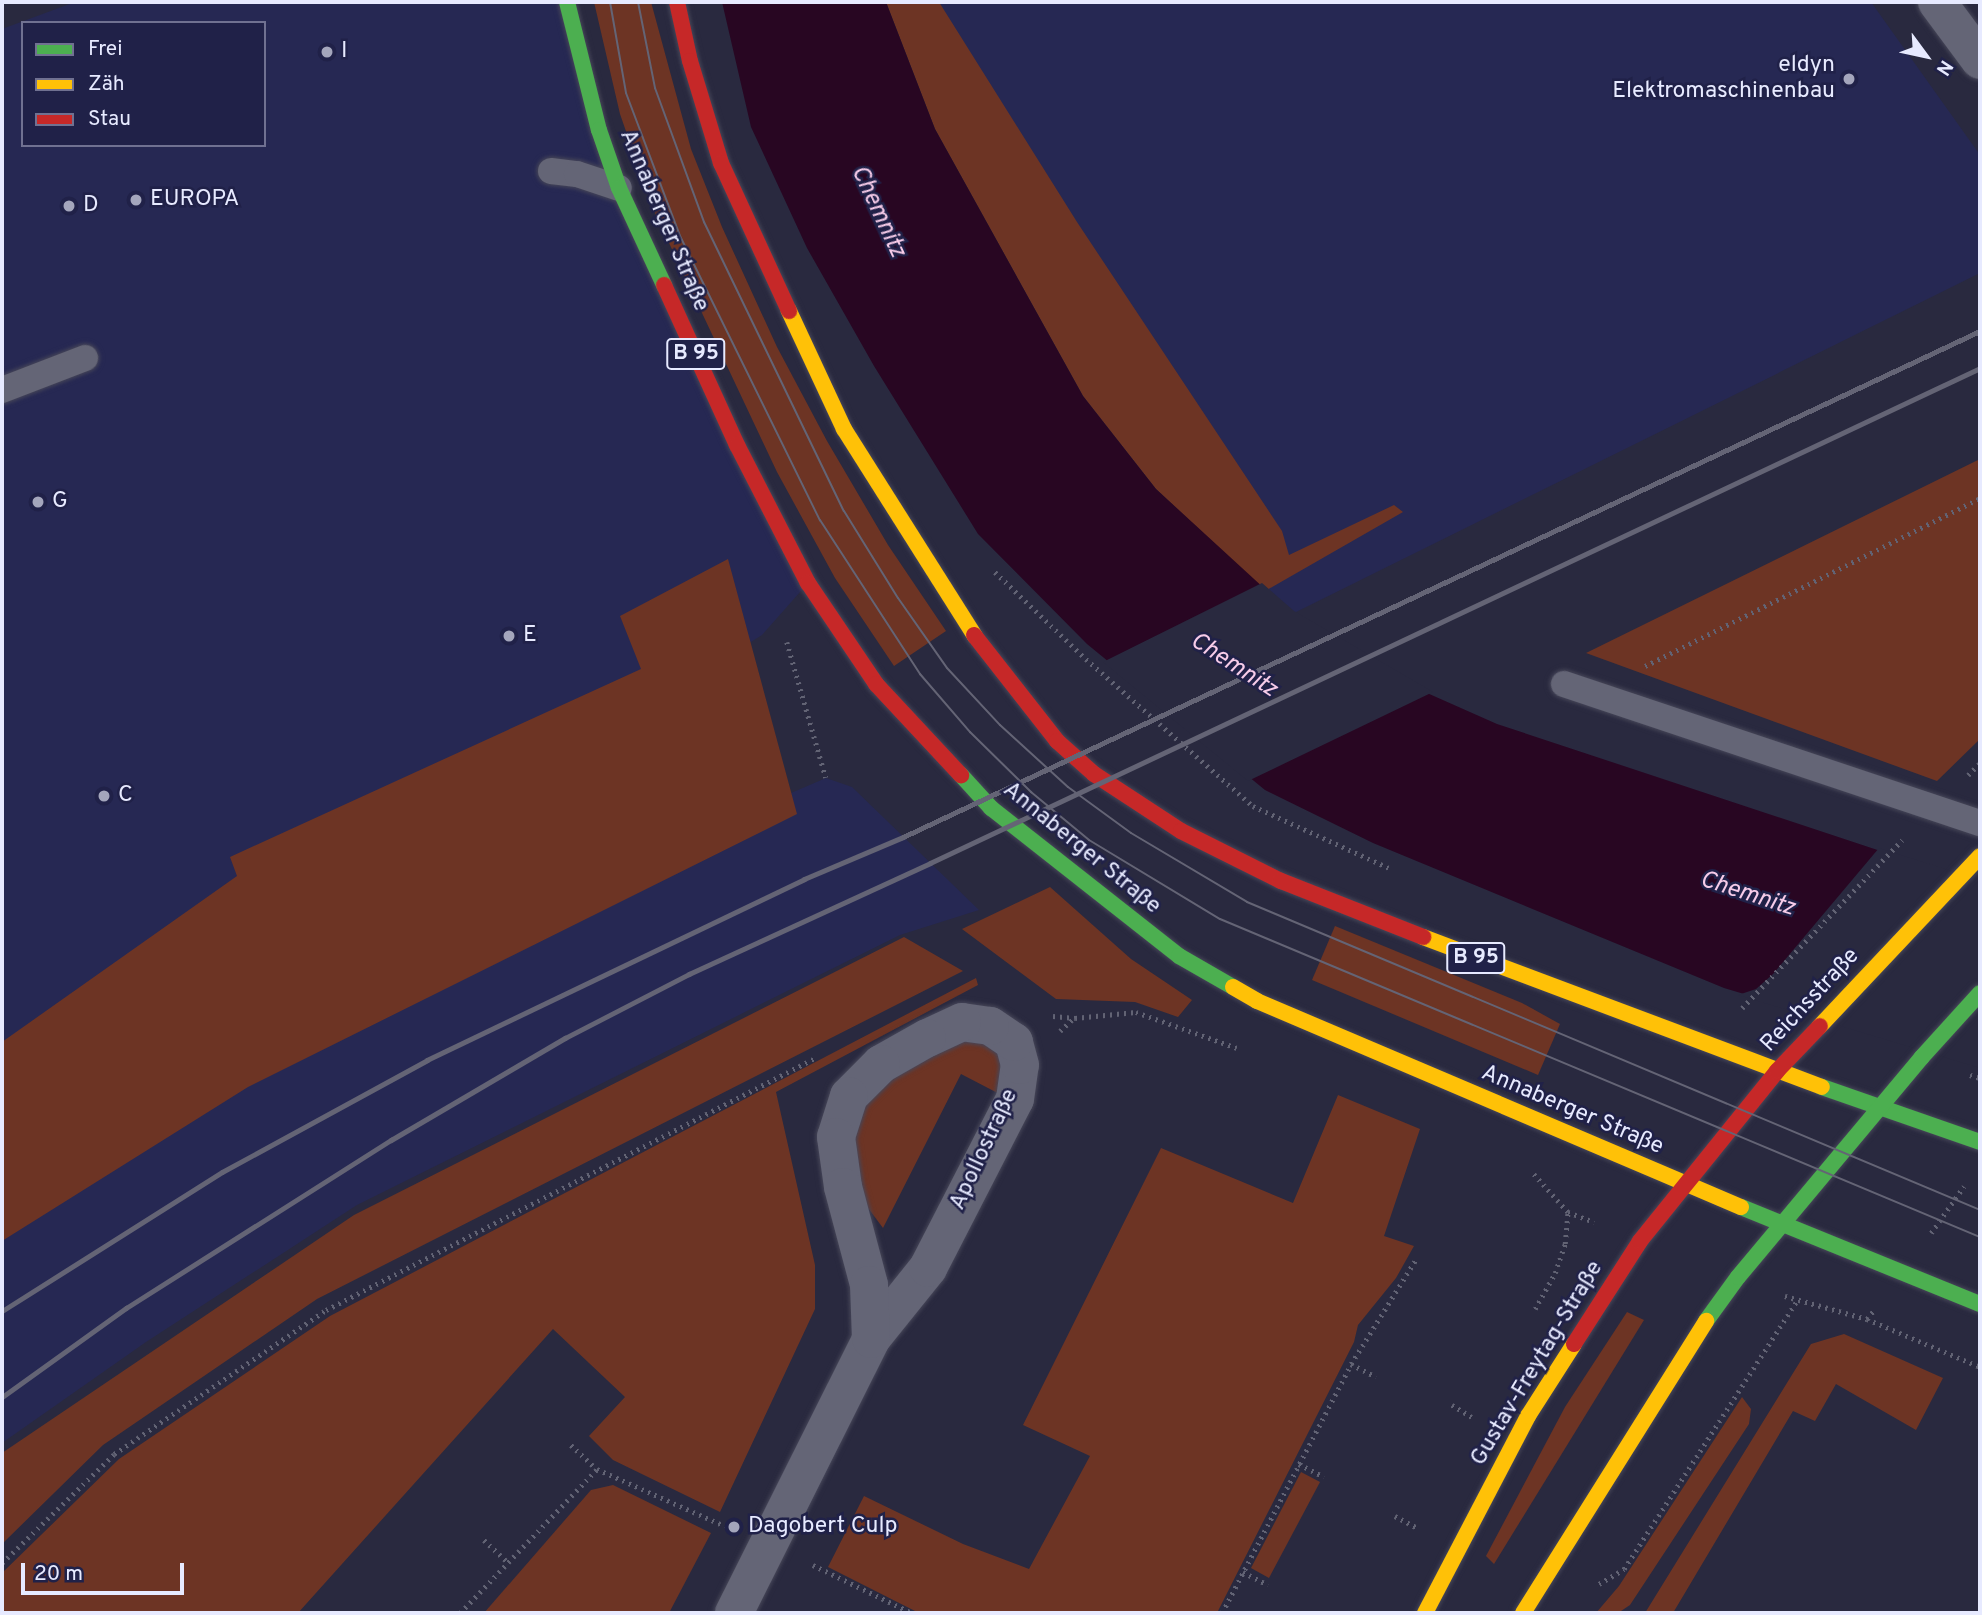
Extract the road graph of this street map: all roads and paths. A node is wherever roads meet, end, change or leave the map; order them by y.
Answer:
1 (567, 2) edge
2 (677, 2) edge
3 (1937, 2) edge
4 (1980, 60) edge
5 (551, 171) dead end
6 (619, 188) junction
7 (85, 358) dead end
8 (2, 390) edge
9 (1980, 498) edge
10 (989, 566) dead end
11 (1564, 684) dead end
12 (1591, 693) junction
13 (1980, 823) edge
14 (1907, 835) dead end
15 (1980, 856) edge
16 (1400, 873) dead end
17 (1980, 993) edge
18 (1752, 1000) dead end
19 (1050, 1016) dead end
20 (1239, 1049) dead end
21 (803, 1065) dead end
22 (1777, 1071) junction
23 (1880, 1106) junction
24 (1980, 1142) edge
25 (1684, 1184) junction
26 (1782, 1224) junction
27 (1416, 1259) dead end
28 (1797, 1301) dead end
29 (1980, 1304) edge
30 (1867, 1319) dead end
31 (871, 1339) junction
32 (1351, 1364) junction
33 (1980, 1367) edge
34 (1376, 1377) dead end
35 (1452, 1405) dead end
36 (1476, 1419) dead end
37 (571, 1445) dead end
38 (1299, 1464) junction
39 (597, 1469) junction
40 (1324, 1477) dead end
41 (1395, 1516) dead end
42 (1418, 1528) dead end
43 (484, 1540) dead end
44 (770, 1546) junction
45 (509, 1562) junction
46 (2, 1563) edge
47 (1243, 1572) junction
48 (1268, 1585) dead end
49 (1592, 1588) dead end
50 (460, 1613) edge
51 (734, 1613) edge
52 (912, 1613) edge
53 (1222, 1613) edge
54 (1425, 1613) edge
55 (1523, 1613) edge

1 - 6 main road, Annaberger Straße / B 95
2 - 22 main road, B 95
3 - 4 street
5 - 6 lane
6 - 25 main road, Annaberger Straße / B 95
7 - 8 lane
9 - 12 path
10 - 16 path
11 - 12 lane
12 - 13 lane
14 - 18 path
15 - 22 main road, Reichsstraße
17 - 23 main road
19 - 20 path
21 - 46 path
22 - 23 main road, B 95
22 - 25 main road, Reichsstraße
23 - 24 main road, B 95
23 - 26 main road
25 - 26 main road, Annaberger Straße / B 95
25 - 54 main road, Gustav-Freytag-Straße
26 - 29 main road, Annaberger Straße / B 95
26 - 55 main road
27 - 32 path
28 - 49 path
30 - 33 path
31 - 31 street, Apollostraße
31 - 44 street, Apollostraße
32 - 34 path
32 - 38 path
35 - 36 path
37 - 39 path
38 - 40 path
38 - 47 path
39 - 44 path
39 - 45 path
41 - 42 path
43 - 45 path
44 - 51 street, Apollostraße
44 - 52 path
45 - 50 path
47 - 48 path
47 - 53 path

